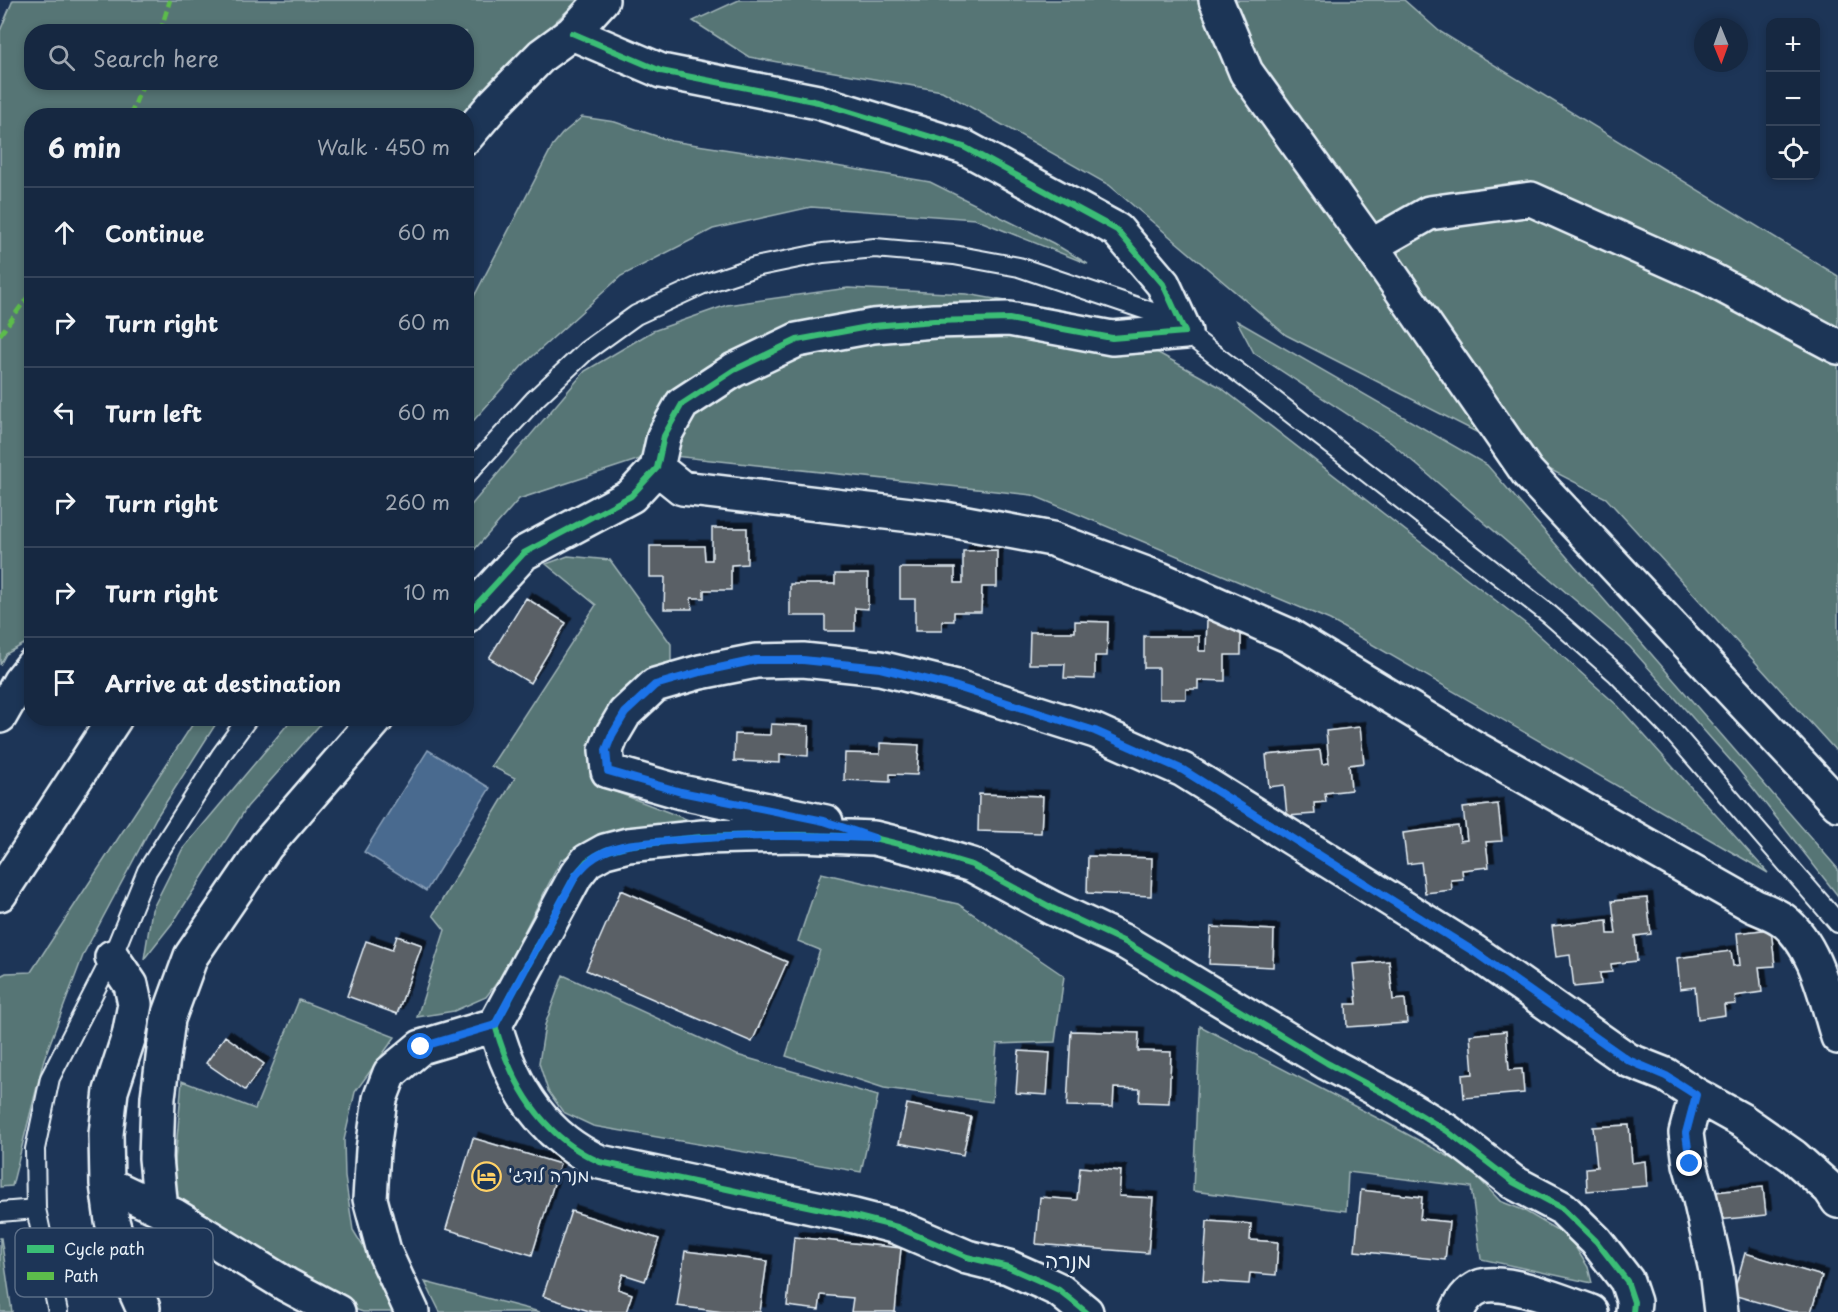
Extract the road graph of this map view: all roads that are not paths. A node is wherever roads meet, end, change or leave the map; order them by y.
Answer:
1 (602, 0) edge
2 (1216, 0) edge
3 (572, 33) junction
4 (474, 128) edge
5 (1371, 246) junction
6 (1185, 332) junction
7 (1838, 347) edge
8 (474, 466) edge
9 (657, 468) junction
10 (474, 607) edge
11 (24, 676) edge
12 (0, 716) edge
13 (110, 726) edge
14 (242, 726) edge
15 (370, 726) edge
16 (1838, 804) edge
17 (874, 838) junction
18 (0, 894) edge
19 (1838, 923) edge
20 (112, 957) junction
21 (495, 1025) junction
22 (1838, 1037) edge
23 (1696, 1095) junction
24 (107, 1184) junction
25 (1838, 1201) edge
26 (36, 1209) junction
27 (160, 1210) junction
28 (0, 1212) edge
29 (40, 1228) edge
30 (114, 1228) edge
31 (194, 1228) edge
32 (213, 1239) edge
33 (55, 1297) edge
34 (138, 1297) edge
35 (143, 1308) dead end
36 (58, 1312) edge
37 (338, 1312) edge
38 (412, 1312) edge
39 (1086, 1312) edge
40 (1457, 1312) edge
41 (1591, 1312) edge
42 (1633, 1312) edge
43 (1721, 1312) edge

1 - 3 street
2 - 5 street
3 - 4 street
3 - 6 street
5 - 7 street
5 - 16 street
6 - 8 lane
6 - 9 street
6 - 19 lane
9 - 10 street
9 - 22 street
11 - 12 street
13 - 18 street
14 - 20 lane
15 - 27 street
17 - 21 street
17 - 23 street
17 - 42 street
20 - 24 street
20 - 26 lane
21 - 38 street
21 - 39 street
23 - 25 street
23 - 43 street
24 - 27 street
24 - 30 street
26 - 28 lane
26 - 29 lane
27 - 31 street
32 - 37 street
33 - 36 lane
34 - 35 street
40 - 41 street

